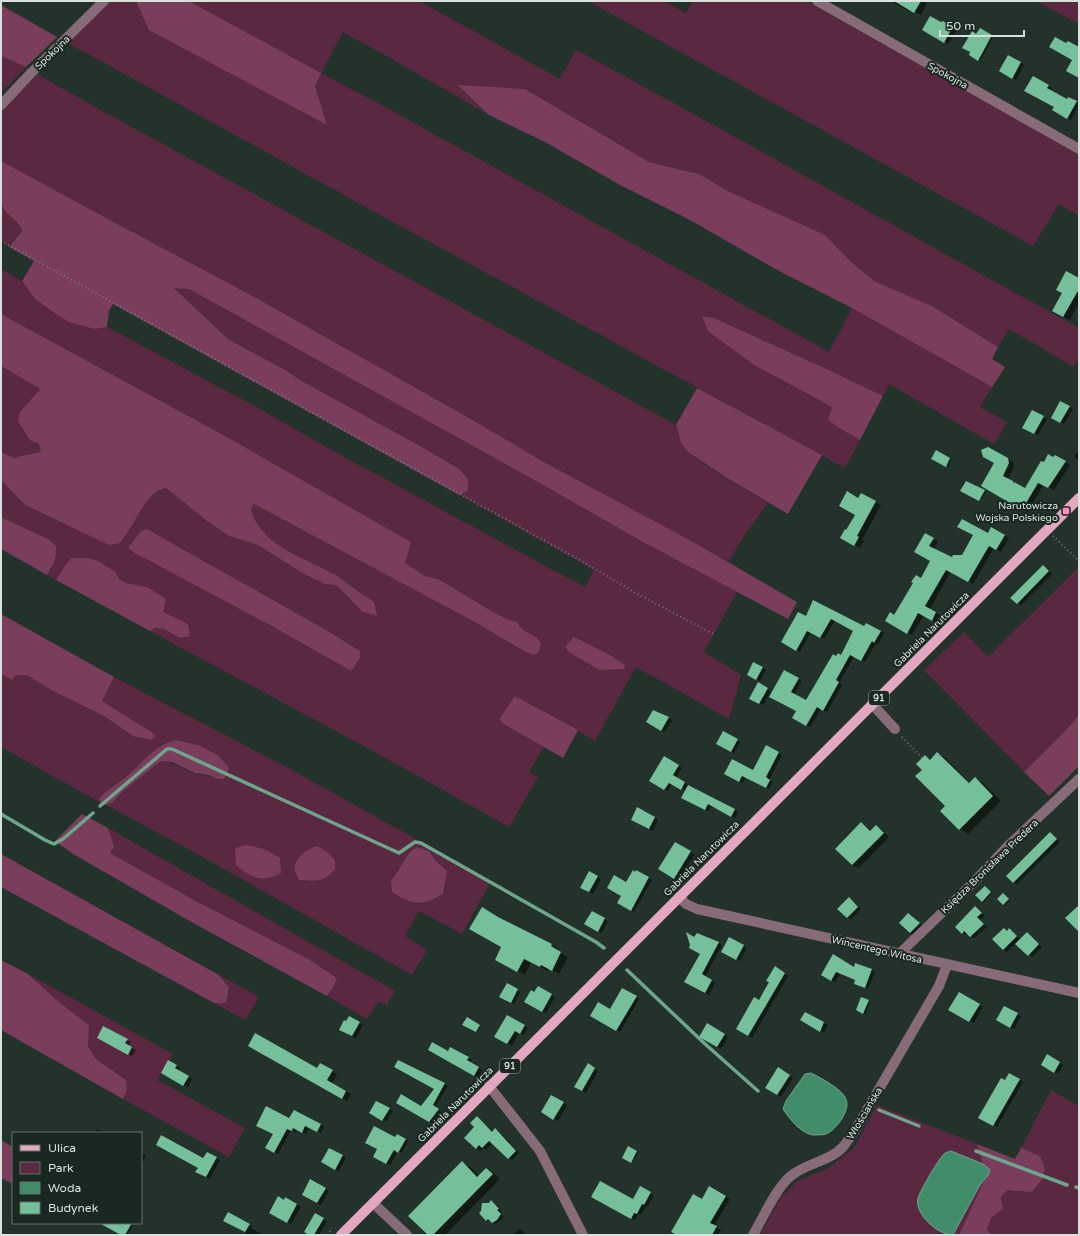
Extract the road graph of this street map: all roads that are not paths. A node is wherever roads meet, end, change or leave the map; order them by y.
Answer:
1 (104, 1) edge
2 (817, 1) edge
3 (1, 105) edge
4 (1079, 149) edge
5 (1079, 498) edge
6 (872, 704) junction
7 (895, 729) road end
8 (1079, 779) edge
9 (679, 897) junction
10 (899, 954) junction
11 (947, 964) junction
12 (1079, 993) edge
13 (489, 1086) junction
14 (373, 1203) junction
15 (341, 1235) edge
16 (407, 1235) edge
17 (583, 1235) edge
18 (753, 1235) edge

1 - 3 street, Spokojna
2 - 4 street, Spokojna
5 - 6 main road, Gabriela Narutowicza / 91
6 - 7 street
6 - 9 main road, Gabriela Narutowicza / 91
8 - 10 street, Księdza Bronisława Predera
9 - 10 street, Wincentego Witosa
9 - 13 main road, Gabriela Narutowicza / 91
10 - 11 street, Wincentego Witosa
11 - 12 street, Wincentego Witosa
11 - 18 street, Włościańska
13 - 14 main road, Gabriela Narutowicza / 91
13 - 17 street
14 - 15 main road, Gabriela Narutowicza / 91
14 - 16 street

